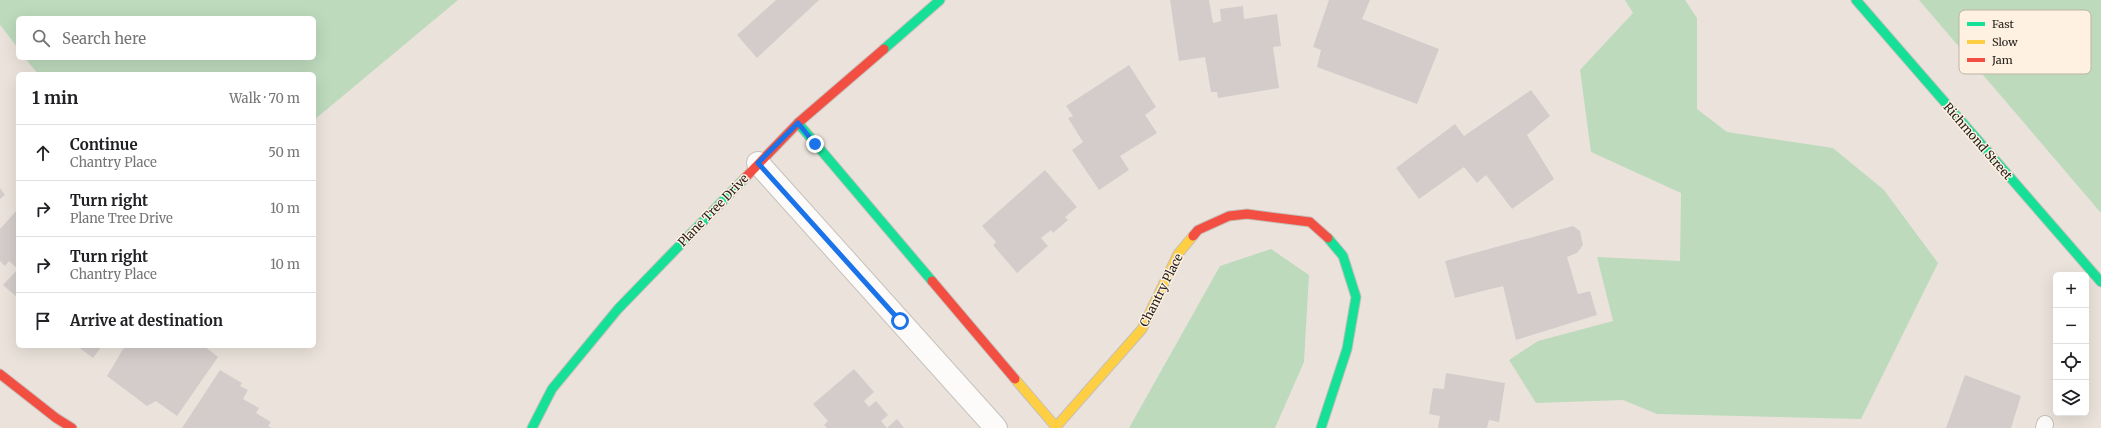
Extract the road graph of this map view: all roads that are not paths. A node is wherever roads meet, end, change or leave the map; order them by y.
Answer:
1 (940, 0) edge
2 (1856, 0) edge
3 (798, 123) junction
4 (758, 163) junction
5 (2101, 282) edge
6 (0, 374) edge
7 (1055, 427) edge
8 (72, 428) edge
9 (532, 428) edge
10 (996, 428) edge
11 (1321, 428) edge

1 - 3 street, Plane Tree Drive
2 - 5 street, Richmond Street
3 - 4 street, Plane Tree Drive
3 - 7 street, Chantry Place
4 - 9 street, Plane Tree Drive
4 - 10 street
6 - 8 street
7 - 11 street, Chantry Place

